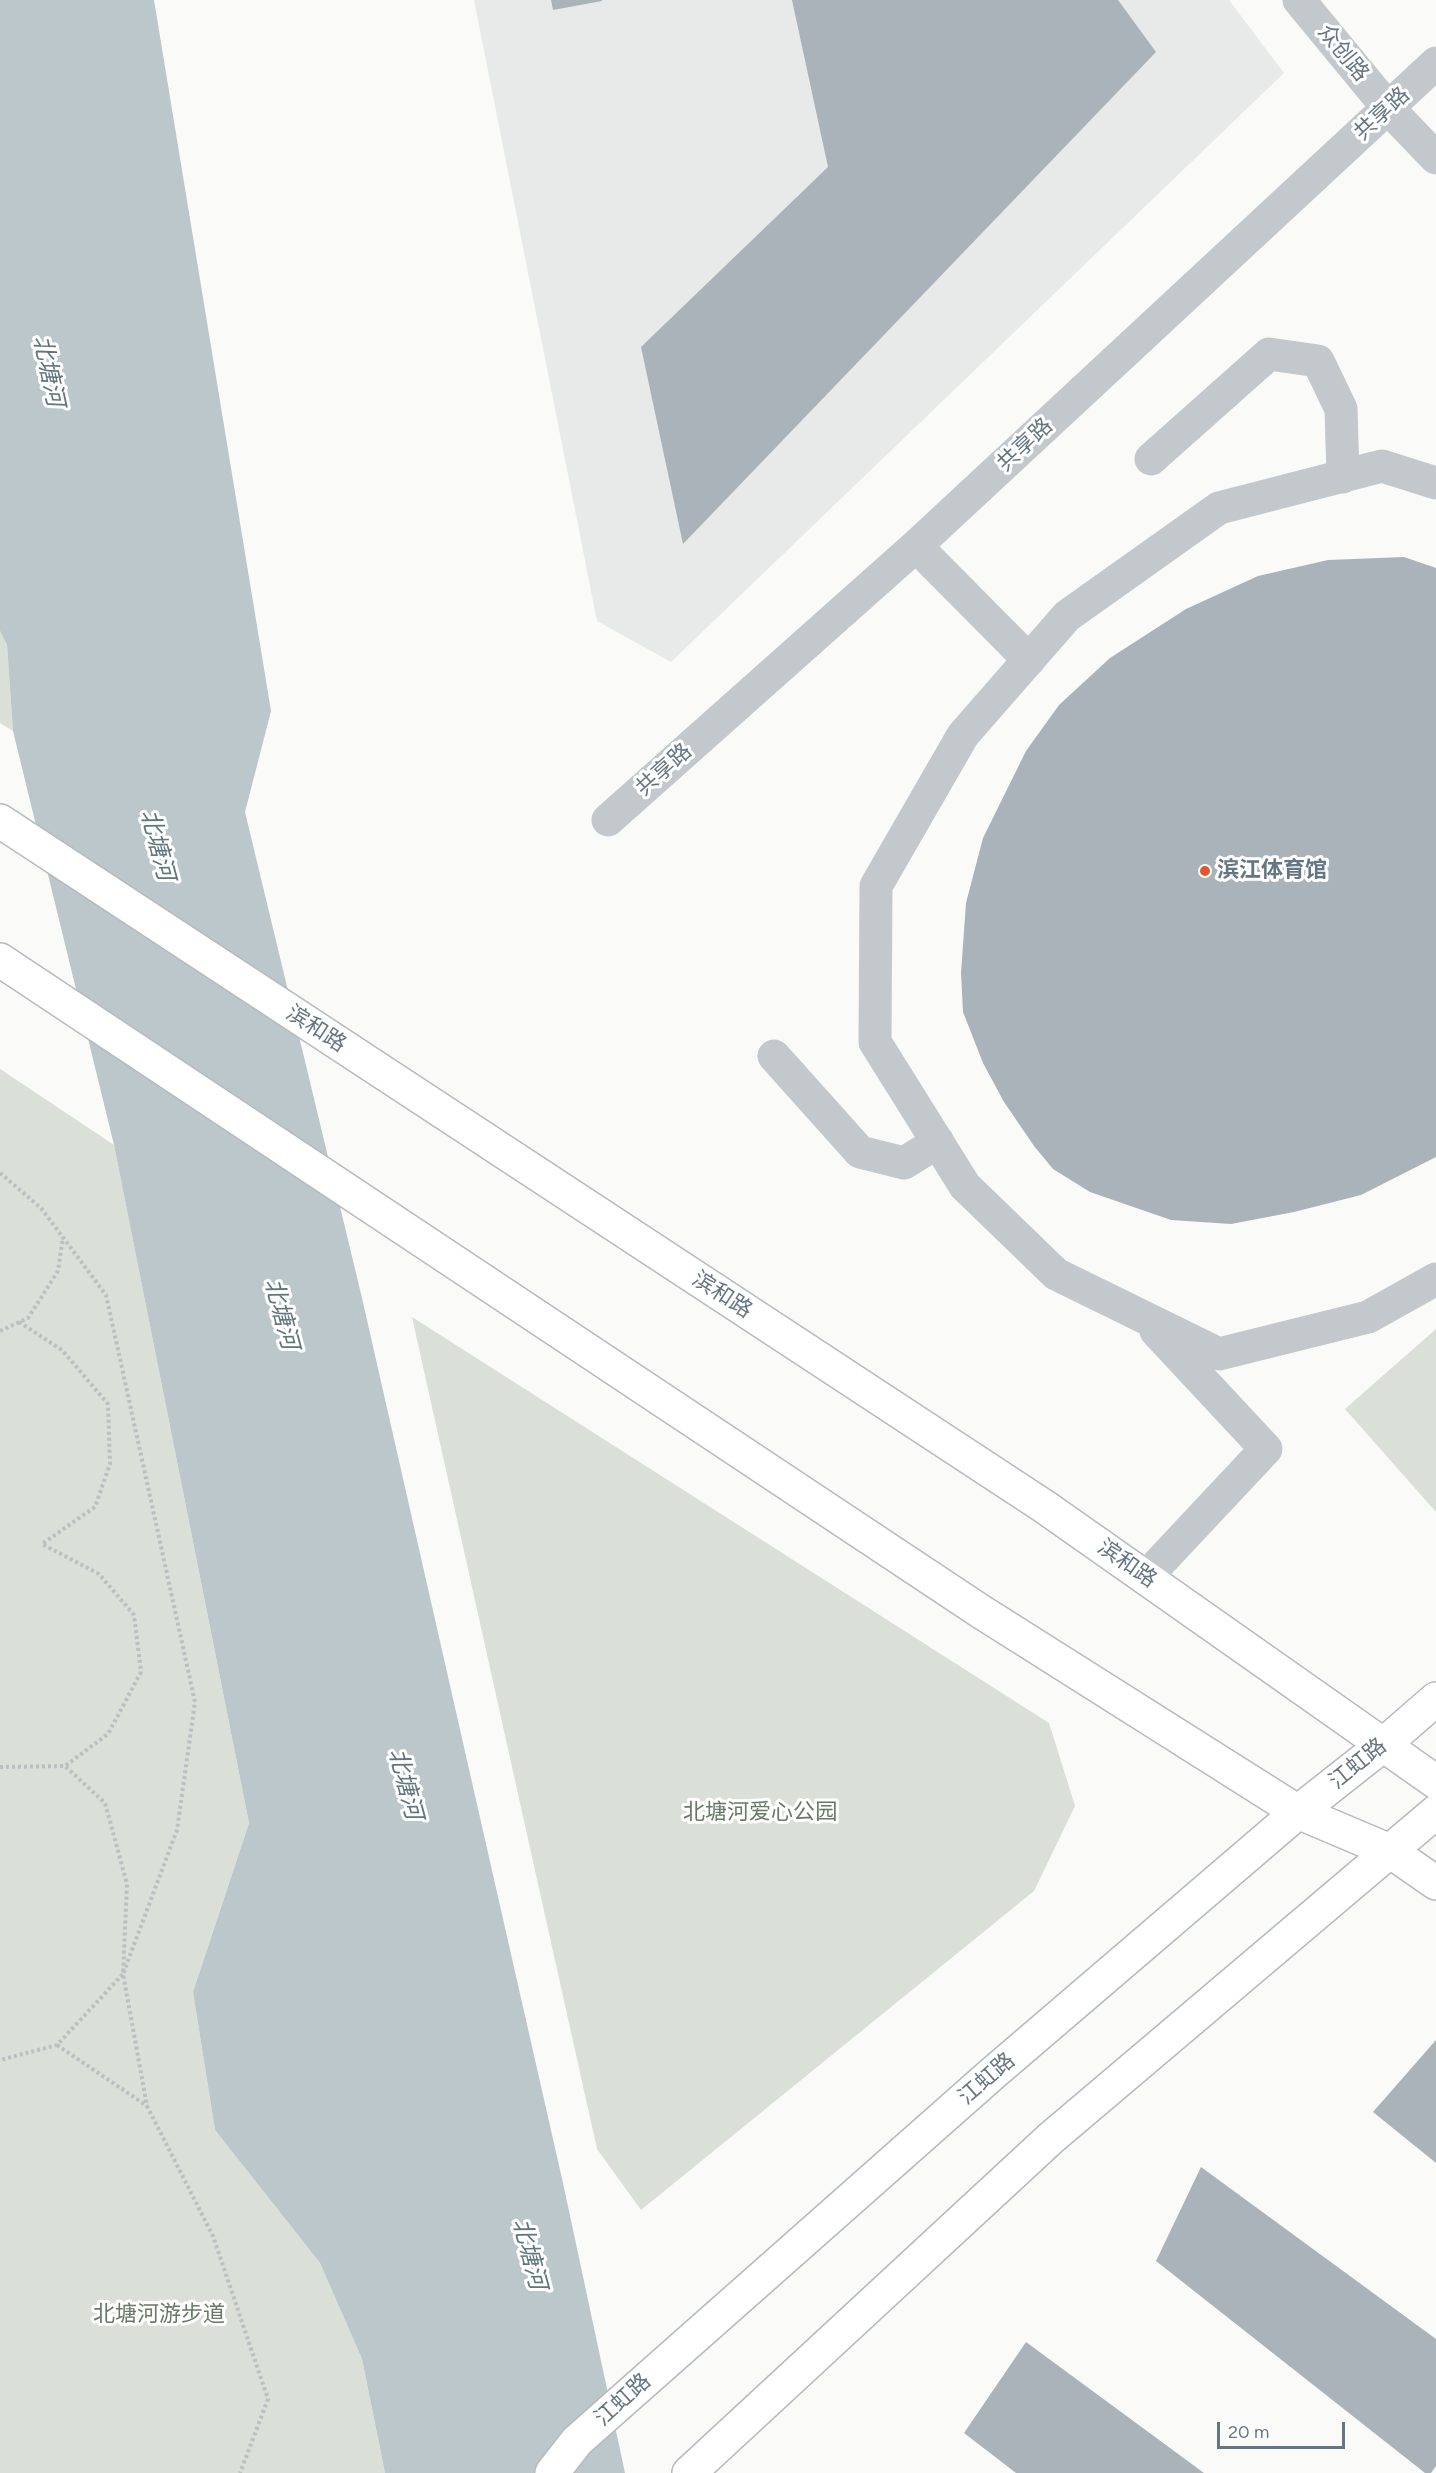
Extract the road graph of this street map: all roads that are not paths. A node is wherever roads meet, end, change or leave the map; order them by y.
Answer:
1 (1299, 0) edge
2 (1436, 63) edge
3 (1388, 108) junction
4 (1436, 158) edge
5 (1151, 459) dead end
6 (1343, 477) junction
7 (1436, 483) edge
8 (916, 546) junction
9 (1029, 660) junction
10 (608, 820) dead end
11 (0, 821) edge
12 (0, 960) edge
13 (774, 1056) dead end
14 (938, 1142) junction
15 (1436, 1279) edge
16 (1141, 1315) junction
17 (1146, 1577) junction
18 (1436, 1699) edge
19 (1383, 1745) junction
20 (1436, 1782) edge
21 (1298, 1812) junction
22 (1436, 1812) edge
23 (1390, 1851) junction
24 (1436, 1883) edge
25 (552, 2473) edge
26 (689, 2473) edge

1 - 3 street, 众创路
2 - 3 street, 共享路
3 - 4 street, 众创路
3 - 8 street, 共享路
5 - 6 street
6 - 7 street
6 - 9 street
8 - 9 street
8 - 10 street, 共享路
9 - 14 street
11 - 17 main road, 滨和路
12 - 21 main road
13 - 14 street
14 - 16 street
15 - 16 street
16 - 17 street
17 - 19 main road, 滨和路
18 - 19 main road, 江虹路
19 - 20 main road, 滨和路
19 - 21 main road, 江虹路
21 - 23 main road
21 - 25 main road, 江虹路
22 - 23 main road
23 - 24 main road
23 - 26 main road

